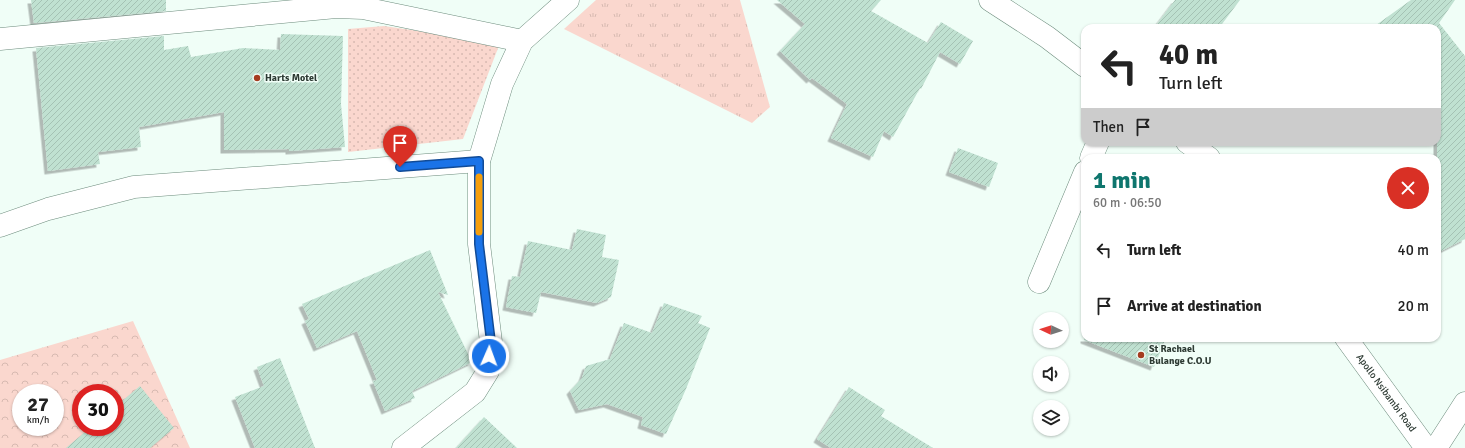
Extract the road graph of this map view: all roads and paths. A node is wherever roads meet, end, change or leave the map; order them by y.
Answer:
1 (568, 0) edge
2 (990, 0) edge
3 (0, 39) edge
4 (522, 41) junction
5 (1081, 63) edge
6 (1193, 146) edge
7 (1204, 154) edge
8 (479, 161) junction
9 (1081, 182) edge
10 (0, 226) edge
11 (1039, 282) dead end
12 (1349, 342) edge
13 (1465, 403) edge
14 (403, 448) edge
15 (1426, 448) edge
16 (1436, 448) edge

1 - 4 street
2 - 5 street
3 - 4 street
4 - 8 street
6 - 7 street
8 - 10 street
8 - 14 street
9 - 11 street
12 - 15 street, Apollo Nsibambi Road
13 - 16 street

